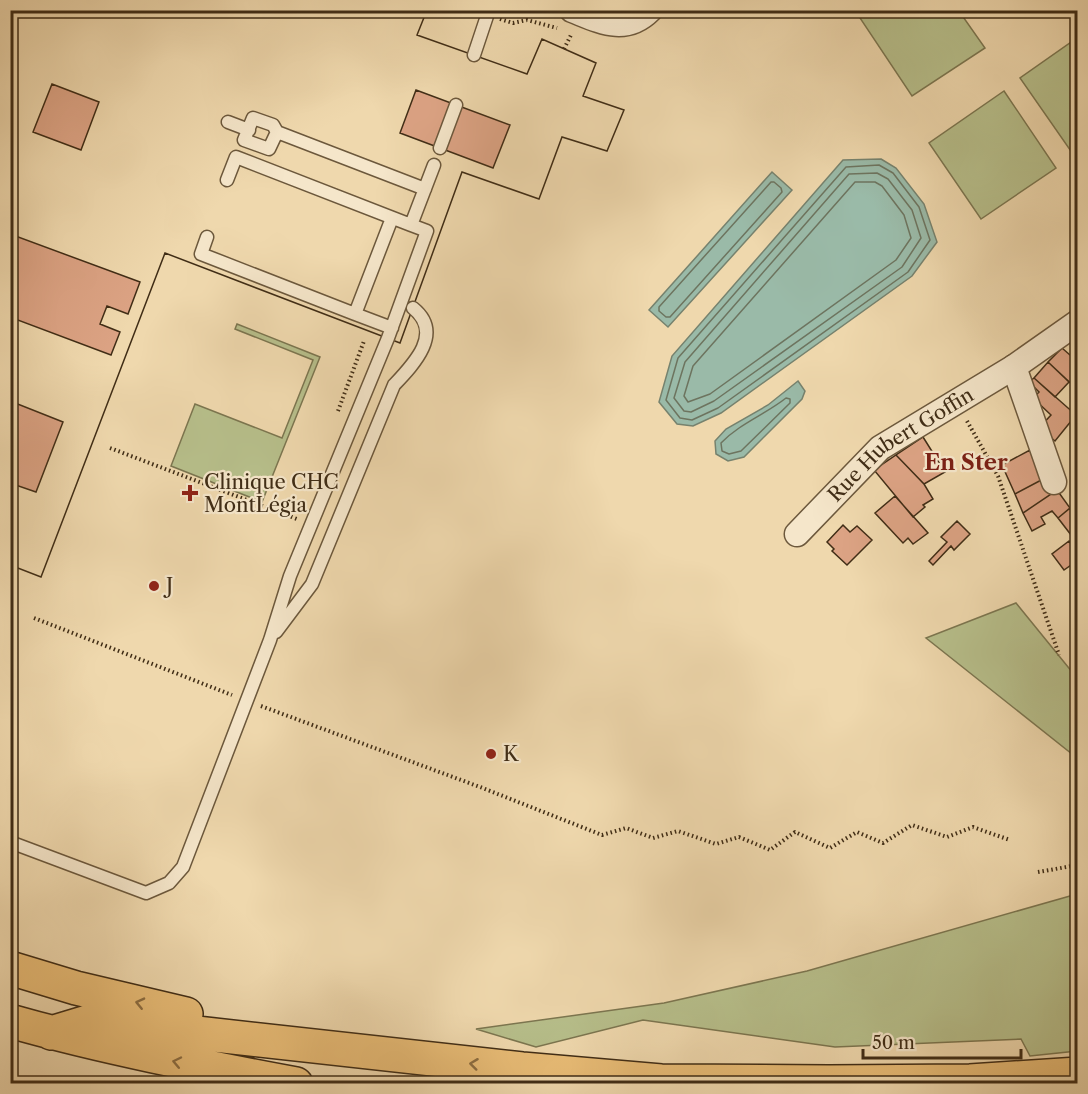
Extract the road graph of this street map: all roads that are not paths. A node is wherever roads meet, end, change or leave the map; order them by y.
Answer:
1 (489, 10) edge
2 (572, 10) edge
3 (650, 10) edge
4 (474, 56) dead end
5 (456, 105) dead end
6 (228, 122) dead end
7 (249, 129) junction
8 (277, 132) junction
9 (440, 148) dead end
10 (434, 165) dead end
11 (227, 180) dead end
12 (425, 189) junction
13 (392, 218) junction
14 (411, 225) junction
15 (207, 237) dead end
16 (414, 308) dead end
17 (355, 314) junction
18 (1077, 322) edge
19 (392, 328) junction
20 (1014, 367) junction
21 (1054, 482) dead end
22 (797, 534) dead end
23 (270, 640) junction
24 (10, 842) edge
25 (10, 968) edge
26 (10, 1021) edge
27 (51, 1033) junction
28 (361, 1051) junction
29 (1077, 1074) edge
30 (297, 1083) edge

1 - 4 lane
2 - 3 street
5 - 9 lane
6 - 7 lane
7 - 8 lane
7 - 8 lane
8 - 12 lane
10 - 12 lane
11 - 13 lane
12 - 14 lane
13 - 14 lane
13 - 17 lane
14 - 19 lane
15 - 17 lane
16 - 23 lane
17 - 19 lane
18 - 20 street, Rue Hubert Goffin
19 - 23 lane
20 - 21 street
20 - 22 street, Rue Hubert Goffin
23 - 24 lane
28 -> 25 highway
26 - 27 highway
27 - 28 highway
30 -> 27 highway
29 -> 28 highway

